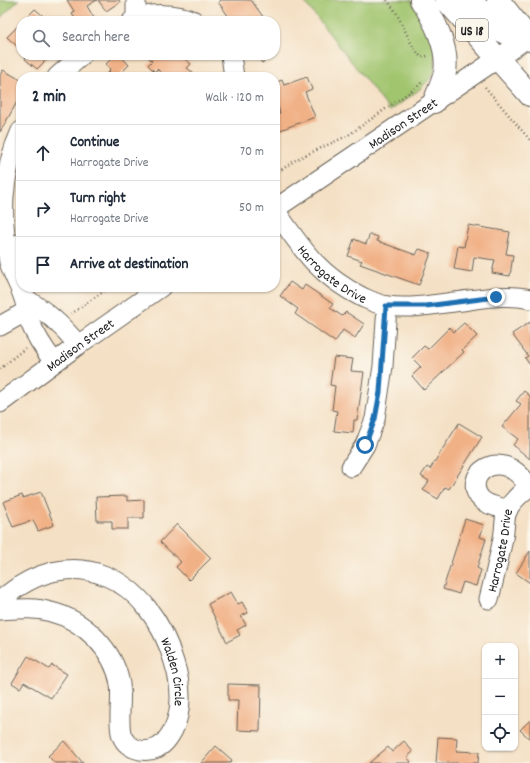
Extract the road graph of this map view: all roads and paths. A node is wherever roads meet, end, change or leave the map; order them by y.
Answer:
1 (136, 0) edge
2 (387, 0) edge
3 (421, 0) edge
4 (446, 0) edge
5 (470, 0) edge
6 (498, 0) edge
7 (134, 16) edge
8 (153, 16) edge
9 (177, 16) edge
10 (529, 38) edge
11 (428, 56) dead end
12 (76, 60) edge
13 (231, 60) edge
14 (497, 60) junction
15 (63, 72) edge
16 (233, 72) edge
17 (530, 73) edge
18 (425, 79) dead end
19 (530, 95) edge
20 (495, 99) dead end
21 (434, 102) junction
22 (530, 140) edge
23 (16, 143) edge
24 (280, 171) edge
25 (280, 206) edge
26 (280, 216) edge
27 (14, 246) edge
28 (16, 280) edge
29 (21, 292) edge
30 (154, 292) edge
31 (530, 299) edge
32 (26, 305) junction
33 (386, 306) junction
34 (0, 326) edge
35 (78, 344) junction
36 (54, 362) junction
37 (0, 403) edge
38 (351, 467) dead end
39 (529, 487) edge
40 (508, 510) junction
41 (489, 599) dead end
42 (0, 601) edge
43 (0, 610) edge

1 - 7 street
2 - 11 path
3 - 21 main road
4 - 14 main road, US 18
5 - 10 main road
6 - 10 main road, US 18
8 - 9 street
10 - 14 street, Madison Street
12 - 15 street
13 - 16 street
14 - 17 main road
14 - 19 main road, US 18
14 - 21 street, Madison Street
18 - 24 path
20 - 22 path
21 - 25 street, Madison Street
23 - 27 street
26 - 33 street, Harrogate Drive
27 - 28 street
29 - 32 street
30 - 35 street, Madison Street
31 - 33 street, Harrogate Drive
32 - 34 street
32 - 35 street
32 - 36 street
33 - 38 street, Harrogate Drive
35 - 36 street, Madison Street
36 - 37 street, Madison Street
39 - 40 street, Harrogate Drive
39 - 40 street
40 - 41 street, Harrogate Drive
42 - 43 street, Walden Circle

